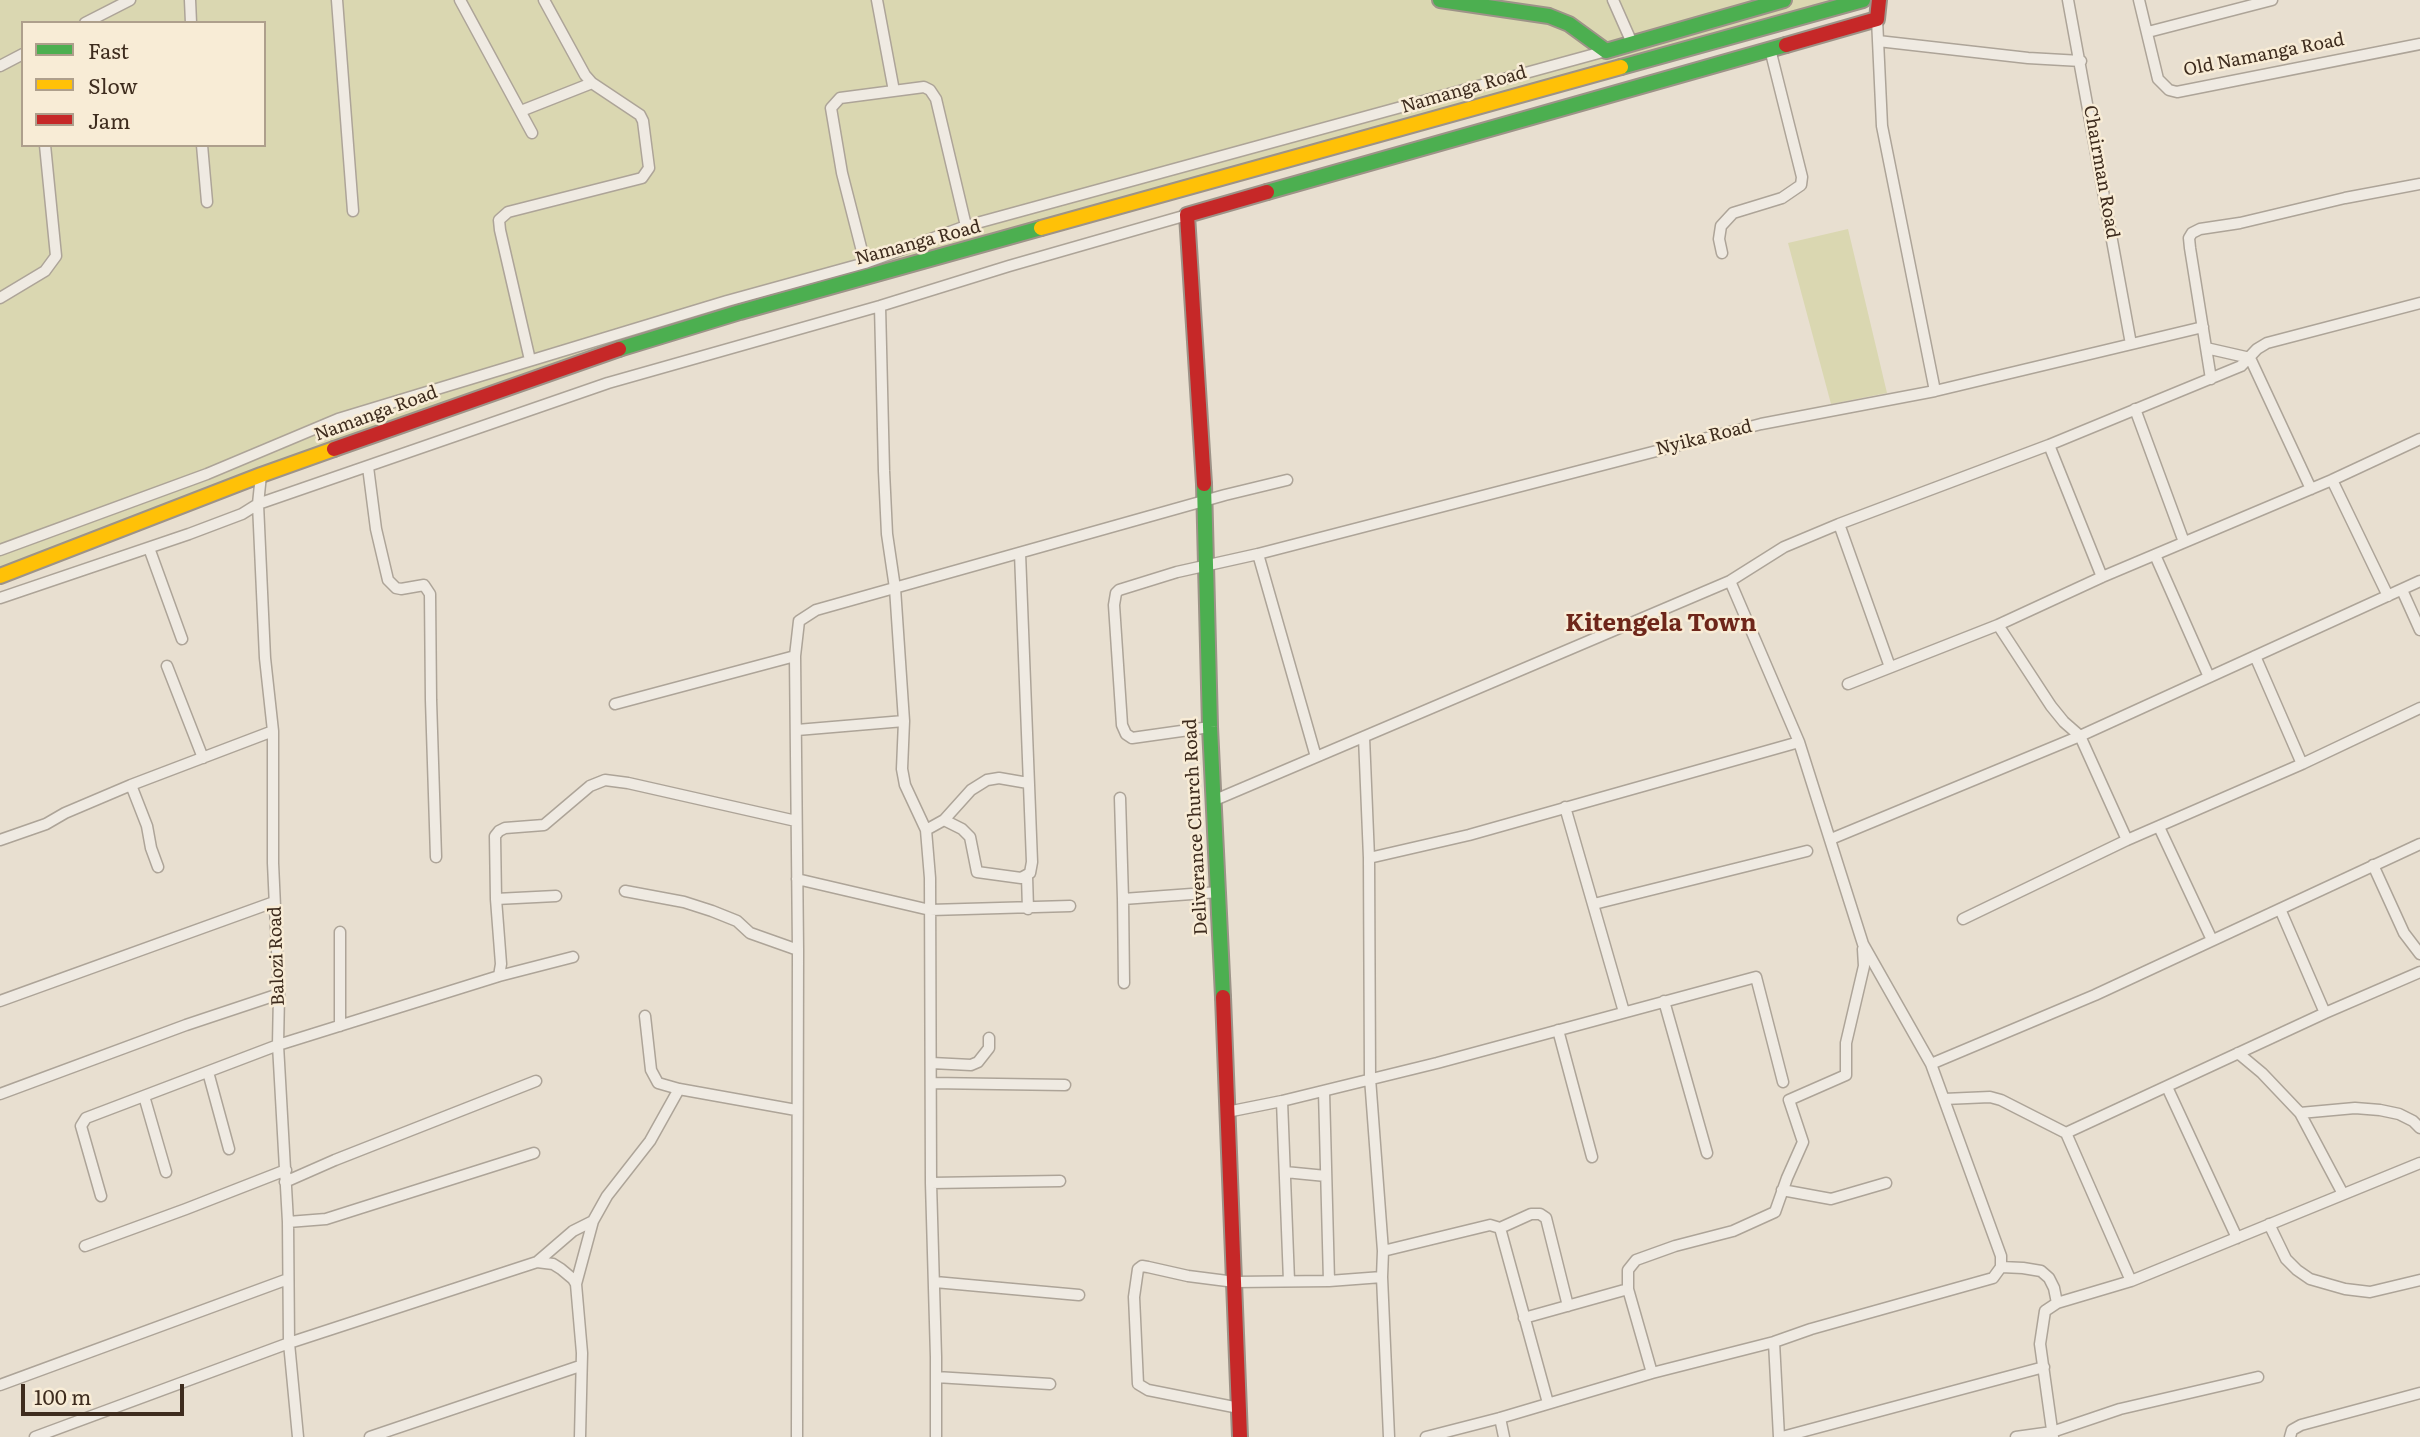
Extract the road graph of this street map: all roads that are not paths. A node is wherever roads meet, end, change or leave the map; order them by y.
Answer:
1 (130, 0) edge
2 (190, 0) edge
3 (337, 0) edge
4 (460, 0) edge
5 (544, 0) edge
6 (877, 0) edge
7 (1440, 0) edge
8 (1613, 0) edge
9 (1784, 0) edge
10 (1863, 0) edge
11 (1879, 0) edge
12 (2068, 0) edge
13 (2138, 0) edge
14 (2272, 0) edge
15 (111, 5) edge
16 (1518, 5) edge
17 (1877, 19) junction
18 (88, 21) edge
19 (191, 21) edge
20 (2148, 32) junction
21 (1878, 41) junction
22 (1632, 43) junction
23 (2420, 44) edge
24 (1770, 49) junction
25 (1606, 51) junction
26 (21, 55) edge
27 (2081, 61) junction
28 (0, 66) edge
29 (592, 83) junction
30 (894, 91) junction
31 (521, 111) junction
32 (1352, 120) junction
33 (533, 133) dead end
34 (1360, 139) junction
35 (45, 147) edge
36 (202, 147) edge
37 (1187, 166) junction
38 (2420, 184) edge
39 (1193, 185) junction
40 (206, 202) dead end
41 (353, 211) dead end
42 (1186, 215) junction
43 (966, 226) junction
44 (1722, 253) dead end
45 (865, 263) junction
46 (0, 298) edge
47 (2420, 303) edge
48 (880, 306) junction
49 (2203, 327) junction
50 (2131, 344) junction
51 (2206, 348) junction
52 (2250, 358) junction
53 (530, 360) junction
54 (2211, 379) junction
55 (1935, 391) junction
56 (2135, 409) junction
57 (2420, 439) edge
58 (2049, 444) junction
59 (368, 467) junction
60 (261, 475) junction
61 (1287, 480) dead end
62 (2332, 480) junction
63 (2311, 489) junction
64 (1203, 502) junction
65 (258, 504) junction
66 (1839, 524) junction
67 (2184, 542) junction
68 (149, 548) junction
69 (0, 550) edge
70 (1020, 553) junction
71 (1258, 554) junction
72 (2155, 555) junction
73 (1208, 565) junction
74 (0, 576) edge
75 (2102, 577) junction
76 (1730, 581) junction
77 (2420, 581) edge
78 (895, 588) junction
79 (2402, 590) junction
80 (2388, 596) junction
81 (0, 598) edge
82 (1998, 625) junction
83 (2420, 630) edge
84 (182, 639) dead end
85 (795, 656) junction
86 (2255, 656) junction
87 (167, 666) dead end
88 (1890, 667) junction
89 (2209, 677) junction
90 (1848, 684) dead end
91 (615, 704) dead end
92 (2420, 708) edge
93 (904, 721) junction
94 (1210, 726) junction
95 (797, 730) junction
96 (273, 731) junction
97 (2080, 736) junction
98 (1364, 737) junction
99 (1800, 742) junction
100 (1316, 757) junction
101 (203, 758) junction
102 (2302, 764) junction
103 (1028, 783) junction
104 (131, 785) junction
105 (1120, 798) dead end
106 (1215, 800) junction
107 (1565, 807) junction
108 (944, 820) junction
109 (796, 821) junction
110 (2159, 827) junction
111 (926, 830) junction
112 (1831, 839) junction
113 (0, 841) edge
114 (2127, 841) junction
115 (2420, 844) edge
116 (1807, 851) dead end
117 (436, 857) dead end
118 (1369, 858) junction
119 (2373, 866) junction
120 (158, 867) dead end
121 (1027, 876) junction
122 (797, 879) junction
123 (625, 891) dead end
124 (1219, 892) junction
125 (556, 896) dead end
126 (496, 899) junction
127 (1123, 899) junction
128 (274, 902) junction
129 (1594, 904) junction
130 (1070, 906) dead end
131 (1028, 909) junction
132 (2280, 909) junction
133 (930, 910) junction
134 (1963, 919) dead end
135 (340, 932) dead end
136 (2212, 940) junction
137 (1863, 944) junction
138 (798, 950) junction
139 (2420, 954) edge
140 (573, 957) dead end
141 (2420, 972) edge
142 (499, 976) junction
143 (1124, 983) dead end
144 (279, 994) junction
145 (1664, 1000) junction
146 (0, 1001) edge
147 (1624, 1012) junction
148 (2325, 1013) junction
149 (645, 1016) dead end
150 (340, 1026) junction
151 (1558, 1030) junction
152 (989, 1038) dead end
153 (278, 1045) junction
154 (2238, 1053) junction
155 (932, 1063) junction
156 (1931, 1064) junction
157 (208, 1072) junction
158 (1370, 1078) junction
159 (536, 1081) dead end
160 (1783, 1082) dead end
161 (931, 1083) junction
162 (1065, 1085) dead end
163 (2167, 1087) junction
164 (679, 1089) junction
165 (1324, 1091) junction
166 (0, 1094) edge
167 (144, 1096) junction
168 (1944, 1099) junction
169 (1282, 1101) junction
170 (796, 1110) junction
171 (1227, 1112) junction
172 (2300, 1113) junction
173 (2420, 1128) edge
174 (2066, 1133) junction
175 (229, 1149) dead end
176 (534, 1153) dead end
177 (1707, 1153) dead end
178 (1592, 1157) dead end
179 (2420, 1164) edge
180 (286, 1170) junction
181 (166, 1172) dead end
182 (1285, 1172) junction
183 (1325, 1176) junction
184 (1060, 1181) dead end
185 (285, 1182) junction
186 (932, 1183) junction
187 (1886, 1183) dead end
188 (1782, 1190) junction
189 (2343, 1194) junction
190 (101, 1196) dead end
191 (593, 1221) junction
192 (288, 1222) junction
193 (2269, 1224) junction
194 (1500, 1228) junction
195 (2237, 1238) junction
196 (85, 1246) dead end
197 (1383, 1251) junction
198 (537, 1262) junction
199 (2001, 1267) junction
200 (1382, 1276) junction
201 (288, 1279) junction
202 (2420, 1280) edge
203 (1289, 1281) junction
204 (1329, 1281) junction
205 (2131, 1281) junction
206 (935, 1282) junction
207 (1235, 1282) junction
208 (576, 1284) junction
209 (1628, 1289) junction
210 (1079, 1296) dead end
211 (2057, 1303) junction
212 (1568, 1306) junction
213 (1524, 1318) junction
214 (1774, 1342) junction
215 (289, 1343) junction
216 (580, 1366) junction
217 (2043, 1367) junction
218 (1652, 1373) junction
219 (936, 1377) junction
220 (2258, 1377) dead end
221 (1050, 1384) dead end
222 (0, 1385) edge
223 (2420, 1393) edge
224 (1548, 1403) junction
225 (1239, 1408) junction
226 (1500, 1418) junction
227 (2052, 1434) edge
228 (35, 1437) edge
229 (298, 1437) edge
230 (370, 1437) edge
231 (580, 1437) edge
232 (797, 1437) edge
233 (936, 1437) edge
234 (1240, 1437) edge
235 (1389, 1437) edge
236 (1426, 1437) edge
237 (1504, 1437) edge
238 (1780, 1437) edge
239 (2016, 1437) edge
240 (2290, 1437) edge

1 - 15 street
2 - 19 street
3 - 41 street
4 - 31 street
5 - 29 street
6 - 30 street
7 - 16 main road
8 - 22 street
9 - 22 main road
10 - 34 main road, Namanga Road
11 - 17 main road
12 - 27 street, Chairman Road
13 - 20 street, Old Namanga Road
14 - 20 street
15 - 18 street
16 - 25 main road
17 - 21 street
17 - 24 main road
20 - 23 street, Old Namanga Road
21 - 27 street
21 - 55 street
22 - 25 main road
24 - 42 main road
24 - 44 street
25 - 32 street
26 - 28 street
27 - 50 street, Chairman Road
29 - 31 street
29 - 53 street
30 - 43 street
30 - 45 street
31 - 33 street
32 - 34 street
32 - 37 street
34 - 39 main road, Namanga Road
35 - 46 street
36 - 40 street
37 - 39 street
37 - 43 street
38 - 49 street
39 - 60 main road, Namanga Road
42 - 48 street
42 - 64 main road, Deliverance Church Road
43 - 45 street
45 - 53 street
47 - 52 street
48 - 59 street
48 - 78 street
49 - 50 street, Nyika Road
49 - 51 street
50 - 55 street, Nyika Road
51 - 52 street
51 - 54 street
52 - 54 street
52 - 63 street
53 - 69 street
54 - 56 street
55 - 71 street, Nyika Road
56 - 58 street
56 - 67 street
57 - 62 street
58 - 66 street
58 - 75 street
59 - 65 street
59 - 117 street
60 - 65 street, Balozi Road
60 - 74 main road, Namanga Road
61 - 64 street
62 - 63 street
62 - 80 street
63 - 67 street
64 - 70 street
64 - 73 main road, Deliverance Church Road
65 - 68 street
65 - 96 street, Balozi Road
66 - 76 street
66 - 88 street
67 - 72 street
68 - 81 street
68 - 84 street
70 - 78 street
70 - 103 street
71 - 73 street, Nyika Road
71 - 100 street
72 - 75 street
72 - 89 street
73 - 94 main road, Deliverance Church Road
73 - 94 street, Nyika Road
75 - 82 street
76 - 98 street
76 - 99 street
77 - 79 street
78 - 85 street
78 - 93 street
79 - 80 street
79 - 83 street
80 - 86 street
82 - 88 street
82 - 97 street
85 - 91 street
85 - 95 street
86 - 89 street
86 - 102 street
87 - 101 street
88 - 90 street
89 - 97 street
92 - 102 street
93 - 95 street
93 - 111 street
94 - 106 main road, Deliverance Church Road
95 - 109 street
96 - 101 street
96 - 128 street, Balozi Road
97 - 112 street
97 - 114 street
98 - 100 street
98 - 118 street
99 - 107 street
99 - 112 street
100 - 106 street
101 - 104 street
102 - 110 street
103 - 108 street
103 - 121 street
104 - 113 street
104 - 120 street
105 - 127 street
106 - 124 main road, Deliverance Church Road
107 - 118 street
107 - 129 street
108 - 111 street
108 - 121 street
109 - 122 street
109 - 126 street
110 - 114 street
110 - 136 street
111 - 133 street
112 - 137 street
114 - 134 street
115 - 119 street
116 - 129 street
118 - 158 street
119 - 132 street
119 - 139 street
121 - 131 street
122 - 133 street
122 - 138 street
123 - 138 street
124 - 127 street
124 - 171 main road, Deliverance Church Road
125 - 126 street
126 - 142 street
127 - 143 street
128 - 144 street, Balozi Road
128 - 146 street
129 - 147 street
130 - 131 street
131 - 133 street
132 - 136 street
132 - 148 street
133 - 155 street
135 - 150 street
136 - 156 street
137 - 156 street
137 - 188 street
138 - 170 street
140 - 142 street
141 - 148 street
142 - 150 street
144 - 153 street, Balozi Road
144 - 166 street
145 - 147 street
145 - 160 street
145 - 177 street
147 - 151 street
148 - 154 street
149 - 164 street
150 - 153 street
151 - 158 street
151 - 178 street
152 - 155 street
153 - 157 street
153 - 180 street, Balozi Road
154 - 163 street
154 - 172 street
155 - 161 street
156 - 168 street
157 - 167 street
157 - 175 street
158 - 165 street
158 - 197 street
159 - 185 street
161 - 162 street
161 - 186 street
163 - 174 street
163 - 195 street
164 - 170 street
164 - 191 street
165 - 169 street
165 - 183 street
167 - 181 street
167 - 190 street
168 - 174 street
168 - 199 street
169 - 171 street
169 - 182 street
170 - 232 street
171 - 207 main road, Deliverance Church Road
172 - 173 street
172 - 189 street
174 - 205 street
176 - 192 street
179 - 189 street
180 - 185 street, Balozi Road
180 - 196 street
182 - 183 street
182 - 203 street
183 - 204 street
184 - 186 street
185 - 192 street, Balozi Road
186 - 206 street
187 - 188 street
188 - 209 street
189 - 193 street
191 - 198 street
191 - 208 street
192 - 201 street, Balozi Road
193 - 195 street
193 - 202 street
194 - 197 street
194 - 212 street
194 - 213 street
195 - 205 street
197 - 200 street
198 - 208 street
198 - 215 street
199 - 211 street
199 - 214 street
200 - 204 street
200 - 235 street
201 - 215 street, Balozi Road
201 - 222 street
203 - 204 street
203 - 207 street
205 - 211 street
206 - 210 street
206 - 219 street
207 - 225 main road, Deliverance Church Road
207 - 225 street
208 - 216 street
209 - 212 street
209 - 218 street
211 - 217 street
212 - 213 street
213 - 224 street
214 - 218 street
214 - 238 street
215 - 228 street
215 - 229 street, Balozi Road
216 - 230 street
216 - 231 street
217 - 227 street
217 - 238 street
218 - 224 street
219 - 221 street
219 - 233 street
220 - 227 street
223 - 240 street
224 - 226 street
225 - 234 main road, Deliverance Church Road
226 - 236 street
226 - 237 street
227 - 239 street

